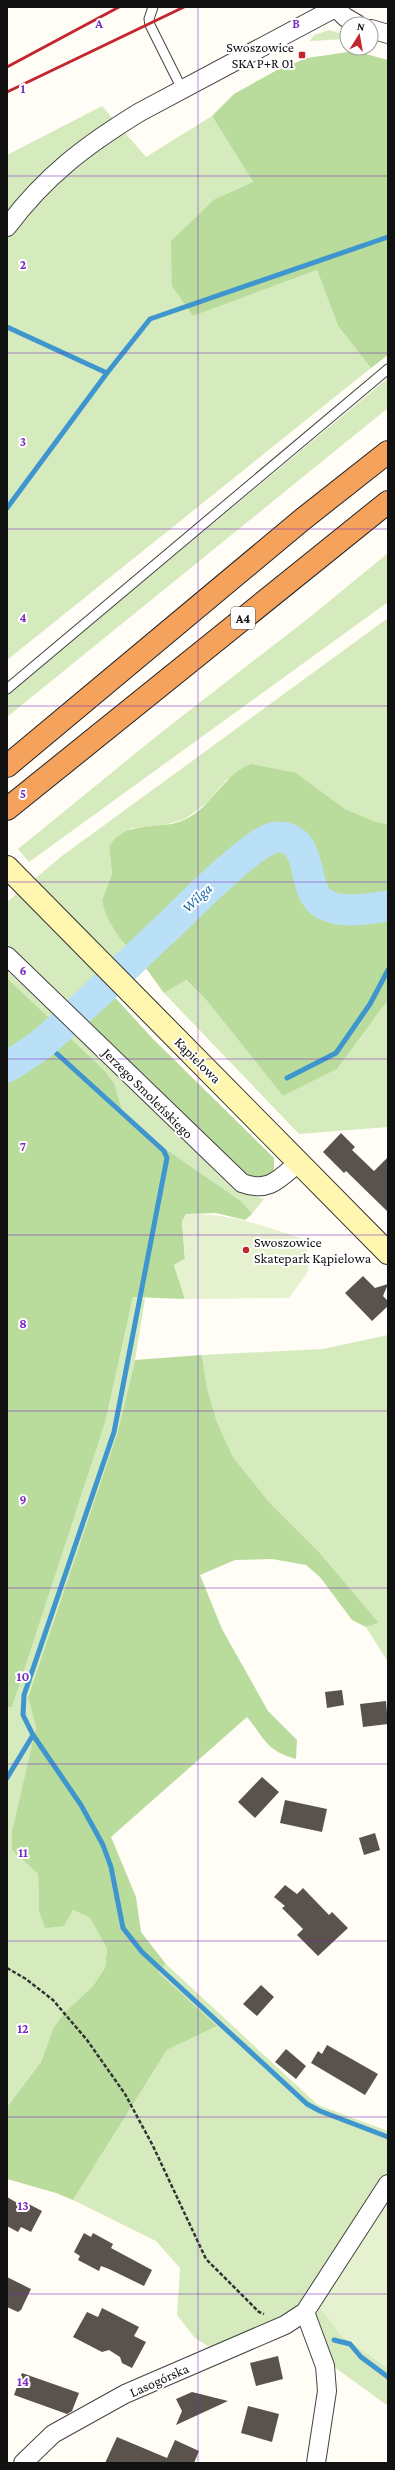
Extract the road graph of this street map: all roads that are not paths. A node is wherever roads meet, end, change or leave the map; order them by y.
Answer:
1 (153, 7) edge
2 (337, 7) edge
3 (344, 16) edge
4 (182, 89) junction
5 (7, 227) edge
6 (388, 369) edge
7 (388, 452) edge
8 (388, 502) edge
9 (7, 689) edge
10 (7, 766) edge
11 (7, 809) edge
12 (7, 867) edge
13 (7, 956) edge
14 (299, 1162) junction
15 (388, 1253) edge
16 (388, 2184) edge
17 (305, 2312) junction
18 (22, 2463) edge
19 (316, 2463) edge

1 - 4 lane
2 - 3 street
2 - 4 street
4 - 5 street
6 - 9 lane
7 - 10 highway
8 - 11 highway, A4
12 - 14 street, Kąpielowa
13 - 14 street, Jerzego Smoleńskiego
14 - 15 street, Kąpielowa
16 - 17 street
17 - 18 street, Lasogórska
17 - 19 street

